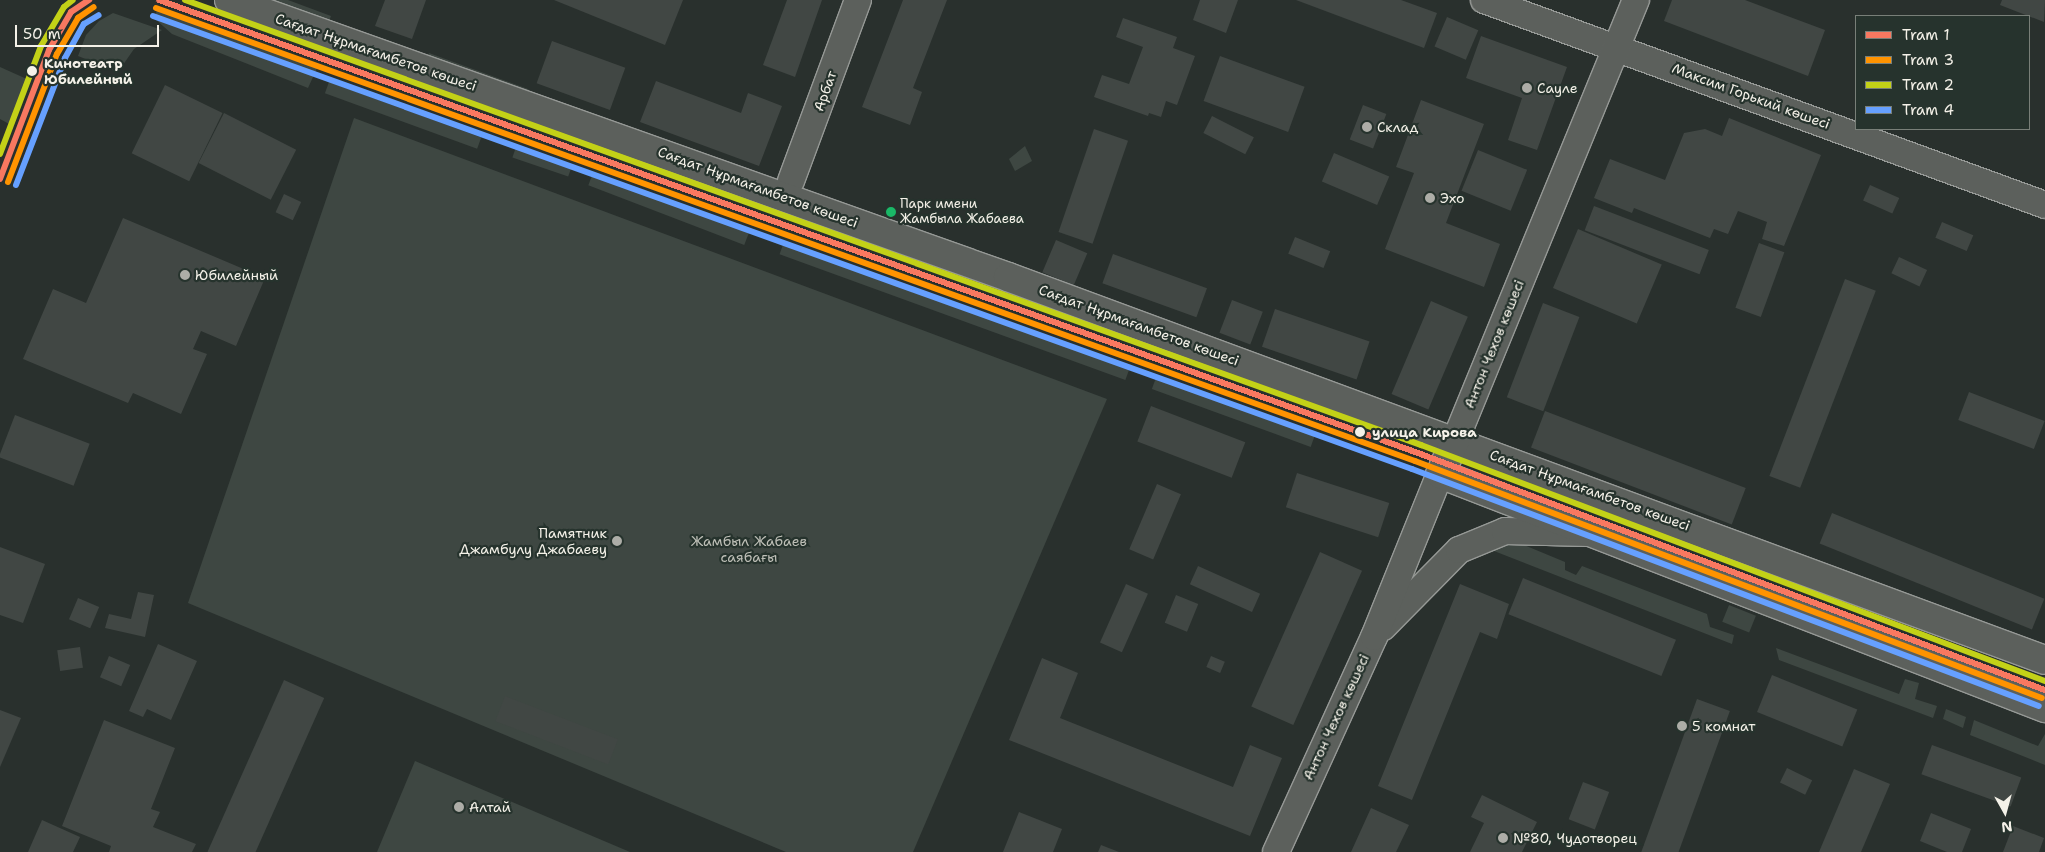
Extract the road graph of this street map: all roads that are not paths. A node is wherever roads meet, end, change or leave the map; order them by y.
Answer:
1 (229, 0) edge
2 (858, 0) edge
3 (1484, 0) edge
4 (1636, 0) edge
5 (1616, 47) junction
6 (791, 181) dead end
7 (2045, 205) edge
8 (1455, 441) junction
9 (1440, 474) junction
10 (1592, 533) junction
11 (1374, 637) junction
12 (2045, 660) edge
13 (2045, 708) edge
14 (1276, 852) edge

1 - 8 main road, Сағдат Нұрмағамбетов көшесі
2 - 6 street, Арбат
3 - 5 street, Максим Горький көшесі
4 - 5 street, Антон Чехов көшесі
5 - 7 street, Максим Горький көшесі
5 - 8 street, Антон Чехов көшесі
8 - 9 main road, Антон Чехов көшесі
8 - 12 main road, Сағдат Нұрмағамбетов көшесі
9 - 10 main road
9 - 11 street, Антон Чехов көшесі
10 - 11 street
10 - 13 main road
11 - 14 street, Антон Чехов көшесі

